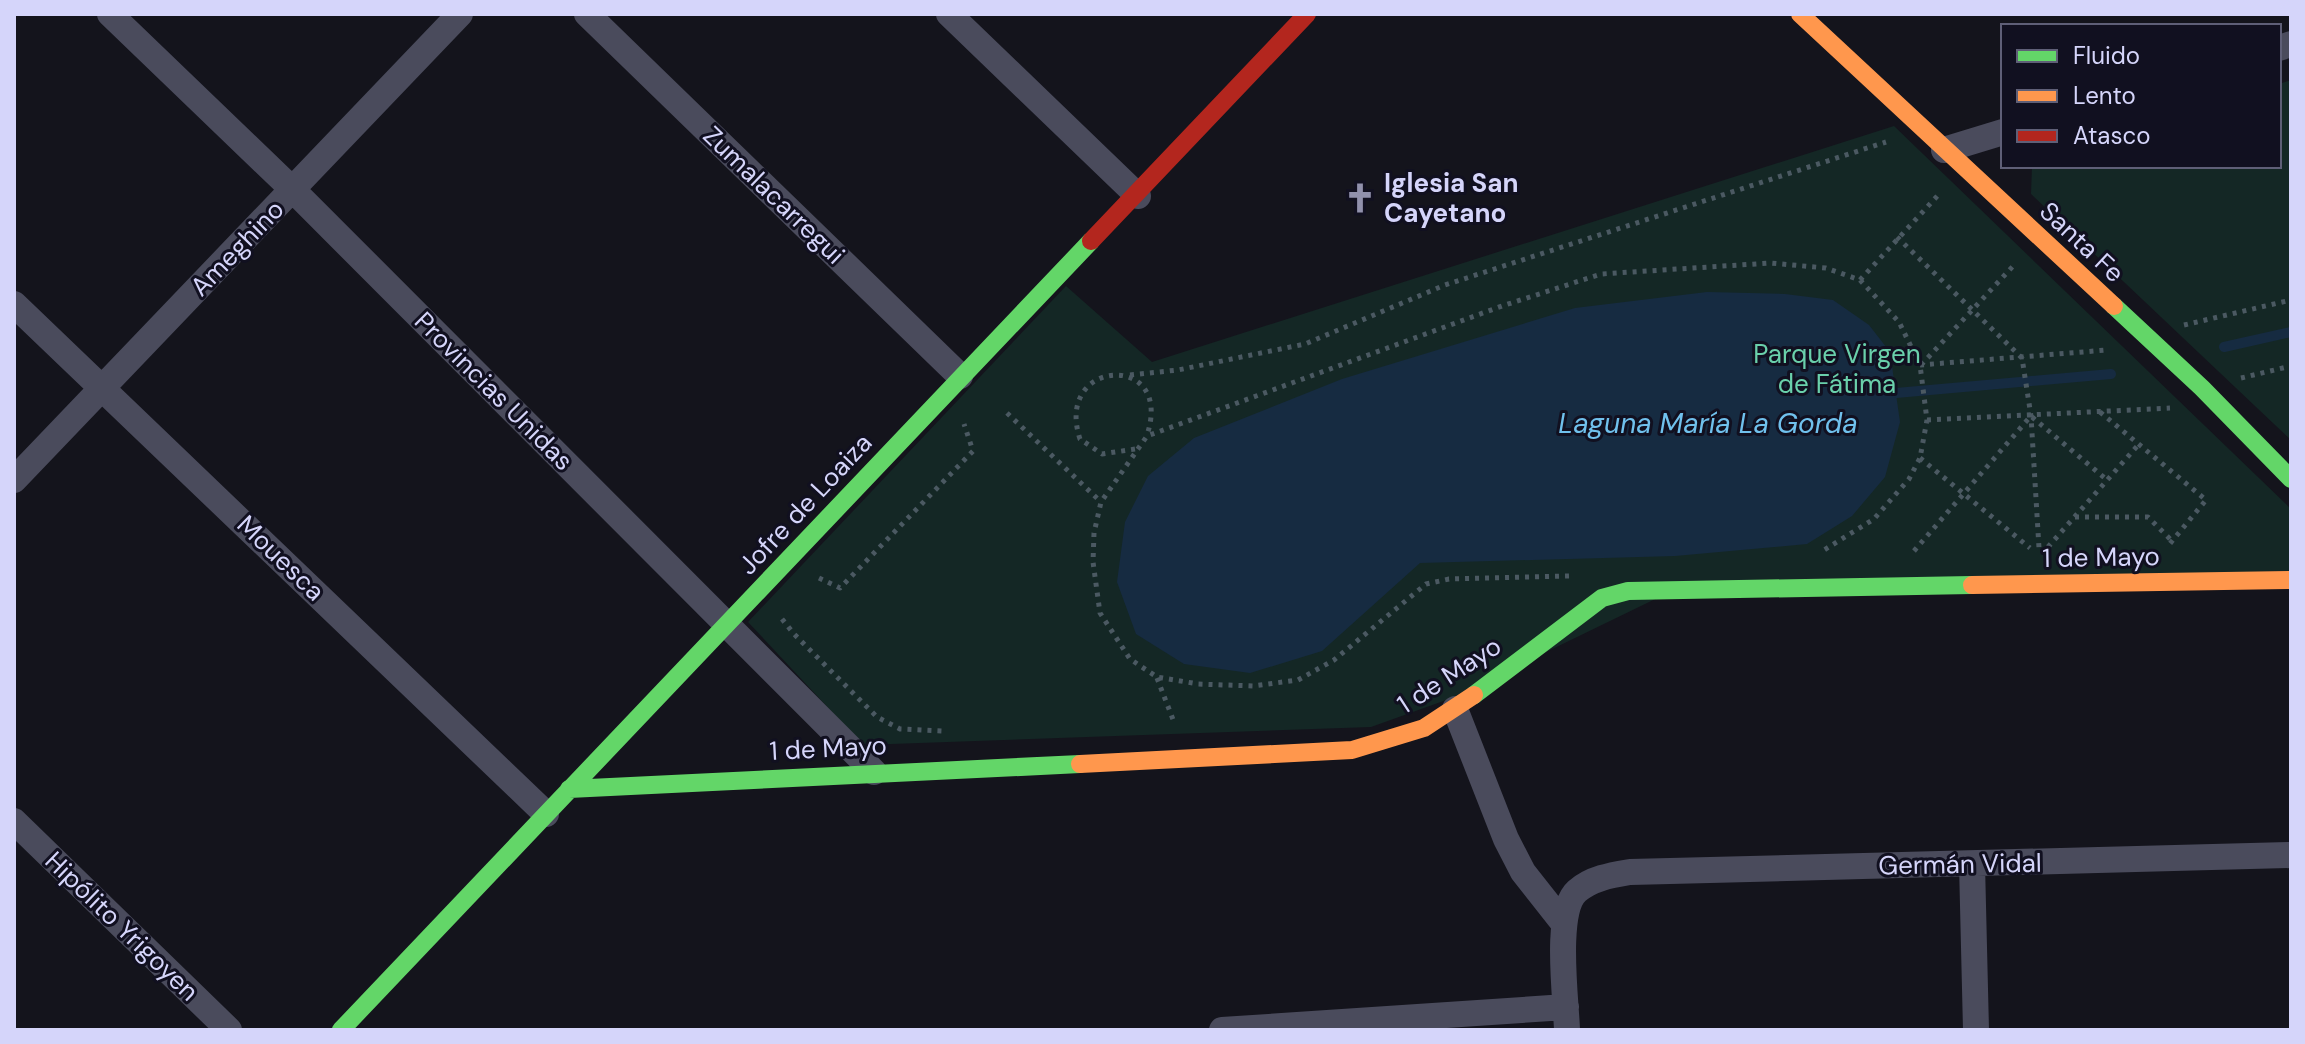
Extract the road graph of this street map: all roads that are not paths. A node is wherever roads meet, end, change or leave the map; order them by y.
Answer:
1 (110, 14) edge
2 (460, 14) edge
3 (587, 14) edge
4 (949, 14) edge
5 (1307, 14) edge
6 (1800, 14) edge
7 (2001, 133) edge
8 (1944, 150) junction
9 (293, 190) junction
10 (1138, 196) junction
11 (14, 304) edge
12 (960, 376) junction
13 (102, 387) junction
14 (2291, 479) edge
15 (14, 480) edge
16 (2291, 580) edge
17 (728, 624) junction
18 (1455, 709) junction
19 (874, 772) junction
20 (569, 789) junction
21 (546, 814) junction
22 (14, 821) edge
23 (2291, 855) edge
24 (1972, 864) junction
25 (1564, 924) junction
26 (1566, 1018) edge
27 (229, 1030) edge
28 (341, 1030) edge
29 (1222, 1030) edge
30 (1976, 1030) edge

1 - 9 street, Provincias Unidas
2 - 9 street, Ameghino
3 - 12 street, Zumalacarregui
4 - 10 street
5 - 10 street, Jofre de Loaiza
6 - 8 street, Santa Fe
7 - 8 street
8 - 14 street, Santa Fe
9 - 13 street, Ameghino
9 - 17 street, Provincias Unidas
10 - 12 street, Jofre de Loaiza
11 - 13 street, Mouesca
12 - 17 street, Jofre de Loaiza
13 - 15 street, Ameghino
13 - 21 street, Mouesca
16 - 18 street, 1 de Mayo
17 - 19 street, Provincias Unidas
17 - 20 street, Jofre de Loaiza
18 - 19 street, 1 de Mayo
18 - 25 street
19 - 20 street, 1 de Mayo
20 - 21 street, Jofre de Loaiza
21 - 28 street, Jofre de Loaiza
22 - 27 street, Hipólito Yrigoyen
23 - 24 street, Germán Vidal
24 - 25 street, Germán Vidal
24 - 30 street
25 - 26 street
26 - 29 street

